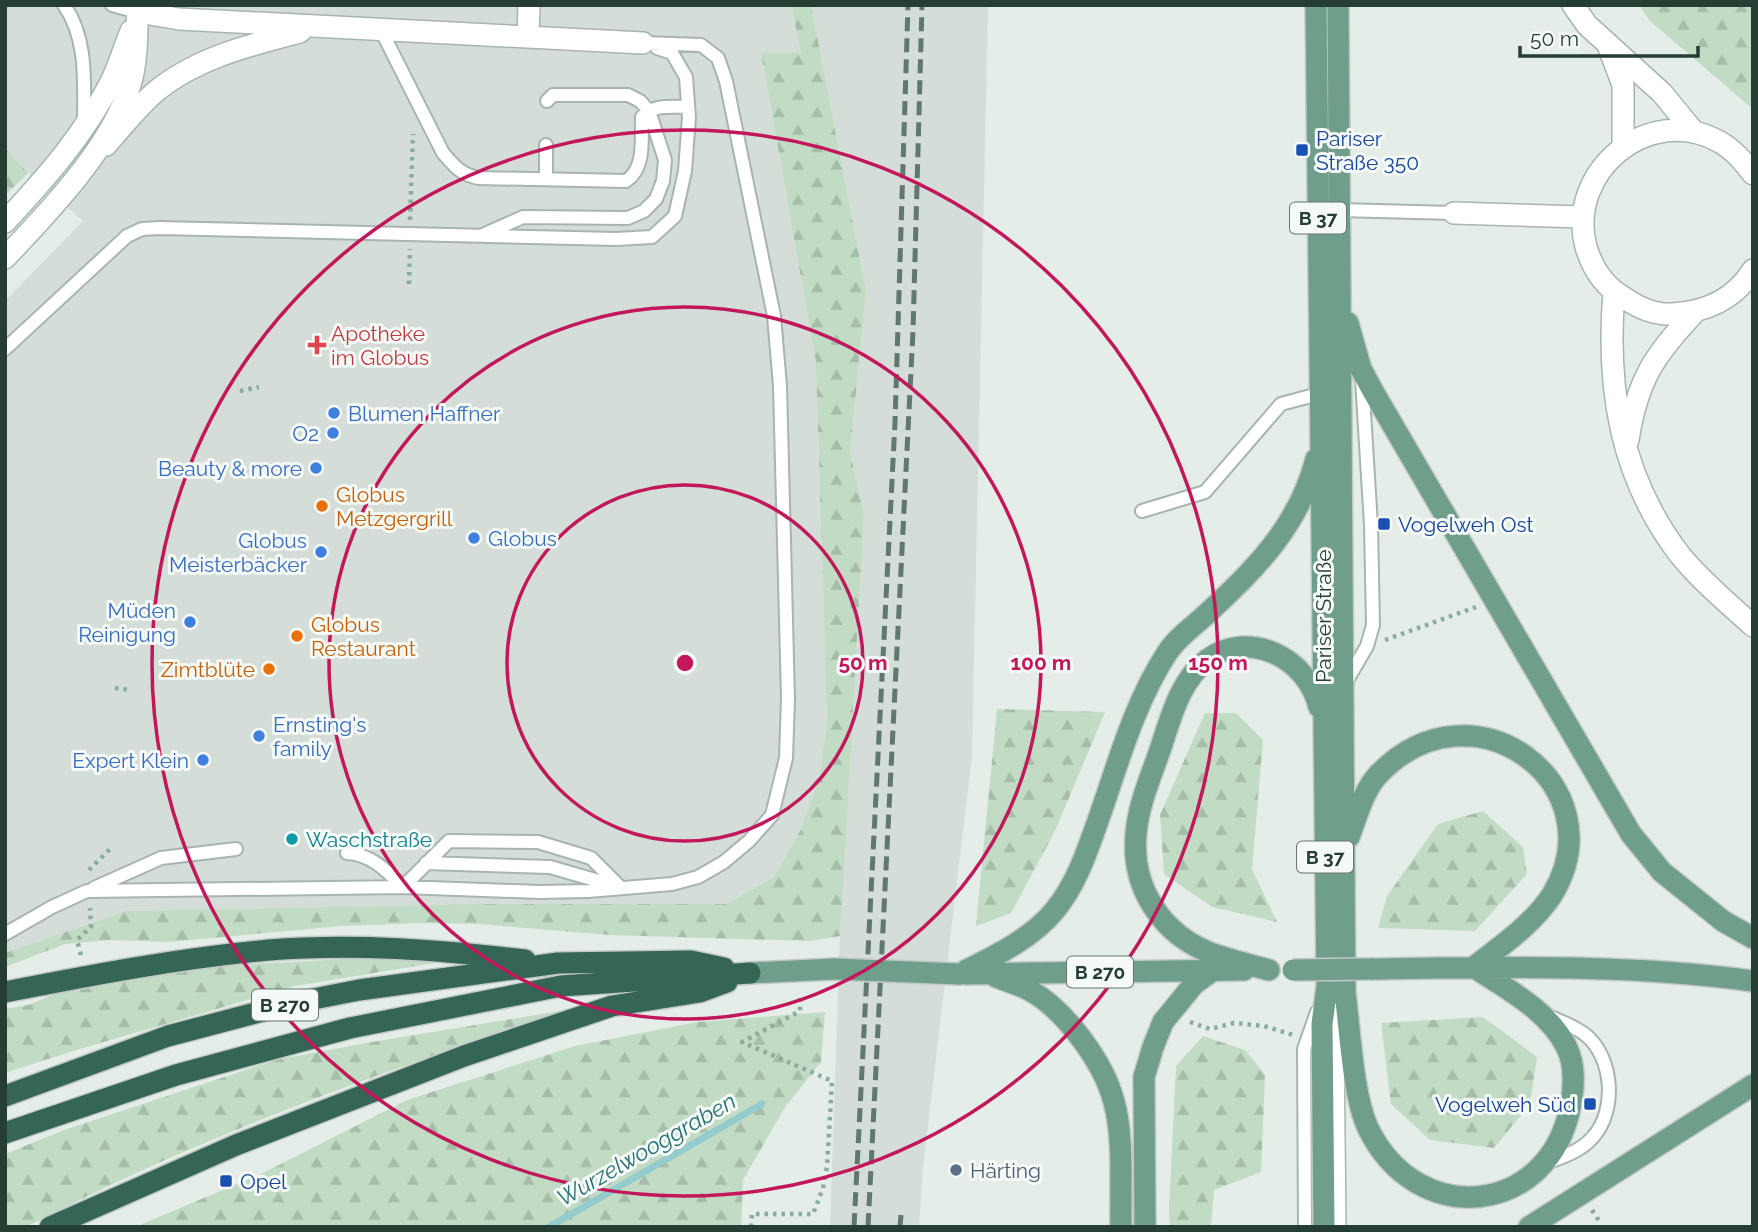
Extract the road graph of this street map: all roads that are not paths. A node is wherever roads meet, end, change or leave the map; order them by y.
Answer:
1 (64, 5) edge
2 (113, 5) edge
3 (529, 5) edge
4 (1316, 5) edge
5 (1338, 5) edge
6 (1573, 5) edge
7 (138, 9) edge
8 (319, 26) junction
9 (381, 30) junction
10 (528, 37) junction
11 (643, 43) junction
12 (1607, 43) junction
13 (547, 101) dead end
14 (688, 107) junction
15 (649, 111) junction
16 (84, 126) junction
17 (1694, 132) junction
18 (546, 145) dead end
19 (1623, 146) junction
20 (1753, 174) edge
21 (546, 179) junction
22 (67, 188) junction
23 (1339, 210) junction
24 (1454, 214) joint
25 (1583, 217) junction
26 (5, 222) edge
27 (482, 235) junction
28 (5, 258) edge
29 (1753, 270) edge
30 (1340, 283) junction
31 (1614, 292) junction
32 (1695, 312) junction
33 (5, 349) edge
34 (1361, 369) junction
35 (1322, 393) junction
36 (1322, 430) junction
37 (1627, 453) junction
38 (1142, 511) dead end
39 (1753, 626) edge
40 (1343, 687) junction
41 (1323, 728) junction
42 (1345, 846) junction
43 (236, 849) dead end
44 (347, 853) dead end
45 (426, 863) junction
46 (403, 887) junction
47 (620, 887) junction
48 (87, 891) junction
49 (5, 934) edge
50 (1753, 938) edge
51 (558, 963) junction
52 (1474, 967) junction
53 (1269, 970) junction
54 (1212, 971) junction
55 (750, 973) junction
56 (987, 973) junction
57 (959, 974) junction
58 (1753, 981) edge
59 (1336, 989) junction
60 (5, 992) edge
61 (1538, 1012) junction
62 (1753, 1085) edge
63 (5, 1096) edge
64 (5, 1133) edge
65 (1545, 1164) junction
66 (50, 1227) edge
67 (1121, 1227) edge
68 (1145, 1227) edge
69 (1305, 1227) edge
70 (1324, 1227) edge
71 (1335, 1227) edge
72 (1348, 1227) edge
73 (1529, 1227) edge

1 - 16 lane
2 - 7 lane
3 - 10 street
4 - 35 main road, Pariser Straße / B 37
5 - 23 main road, Pariser Straße / B 37
6 - 12 street
7 - 8 street
7 - 16 street
7 - 22 street
8 - 9 street
8 - 22 street
9 - 10 street
9 - 21 lane
10 - 11 street
11 - 14 lane
11 - 47 lane
12 - 17 street
12 - 19 street
13 - 15 lane
14 - 15 lane
14 - 27 lane
15 - 21 lane
15 - 27 lane
16 - 26 street
17 - 19 street
17 - 20 street
18 - 21 lane
19 - 25 street
22 - 28 street
23 - 24 lane
23 - 30 main road, Pariser Straße / B 37
24 - 25 street
25 - 31 street
27 - 33 lane
29 - 32 street
30 - 34 main road
30 - 40 main road, Pariser Straße / B 37
31 - 32 street
31 - 37 street
32 - 37 street
34 - 40 lane
34 - 50 main road
35 - 36 main road, Pariser Straße / B 37
35 - 38 lane
36 - 41 main road, Pariser Straße / B 37
36 - 57 main road
37 - 39 street
40 - 42 main road, Pariser Straße / B 37
41 - 53 main road
41 - 59 main road, Pariser Straße / B 37
42 - 52 main road
42 - 59 main road, Pariser Straße / B 37
43 - 48 lane
44 - 46 lane
45 - 46 lane
45 - 47 lane
45 - 47 lane
46 - 47 lane
46 - 48 lane
48 - 49 lane
51 - 55 highway, B 270
51 - 60 highway
51 - 63 highway, B 270
52 - 53 main road, B 270, bridge
52 - 58 main road, B 270
52 - 61 main road
53 - 54 main road, B 270
54 - 56 main road, B 270
54 - 68 main road
55 - 57 main road, B 270, bridge
55 - 64 highway, B 270
55 - 66 highway
56 - 57 main road, B 270
56 - 67 main road
59 - 65 main road
59 - 69 lane
59 - 70 main road
59 - 71 street, Pariser Straße
59 - 72 street, Pariser Straße
61 - 65 main road
61 - 65 lane
62 - 73 main road

